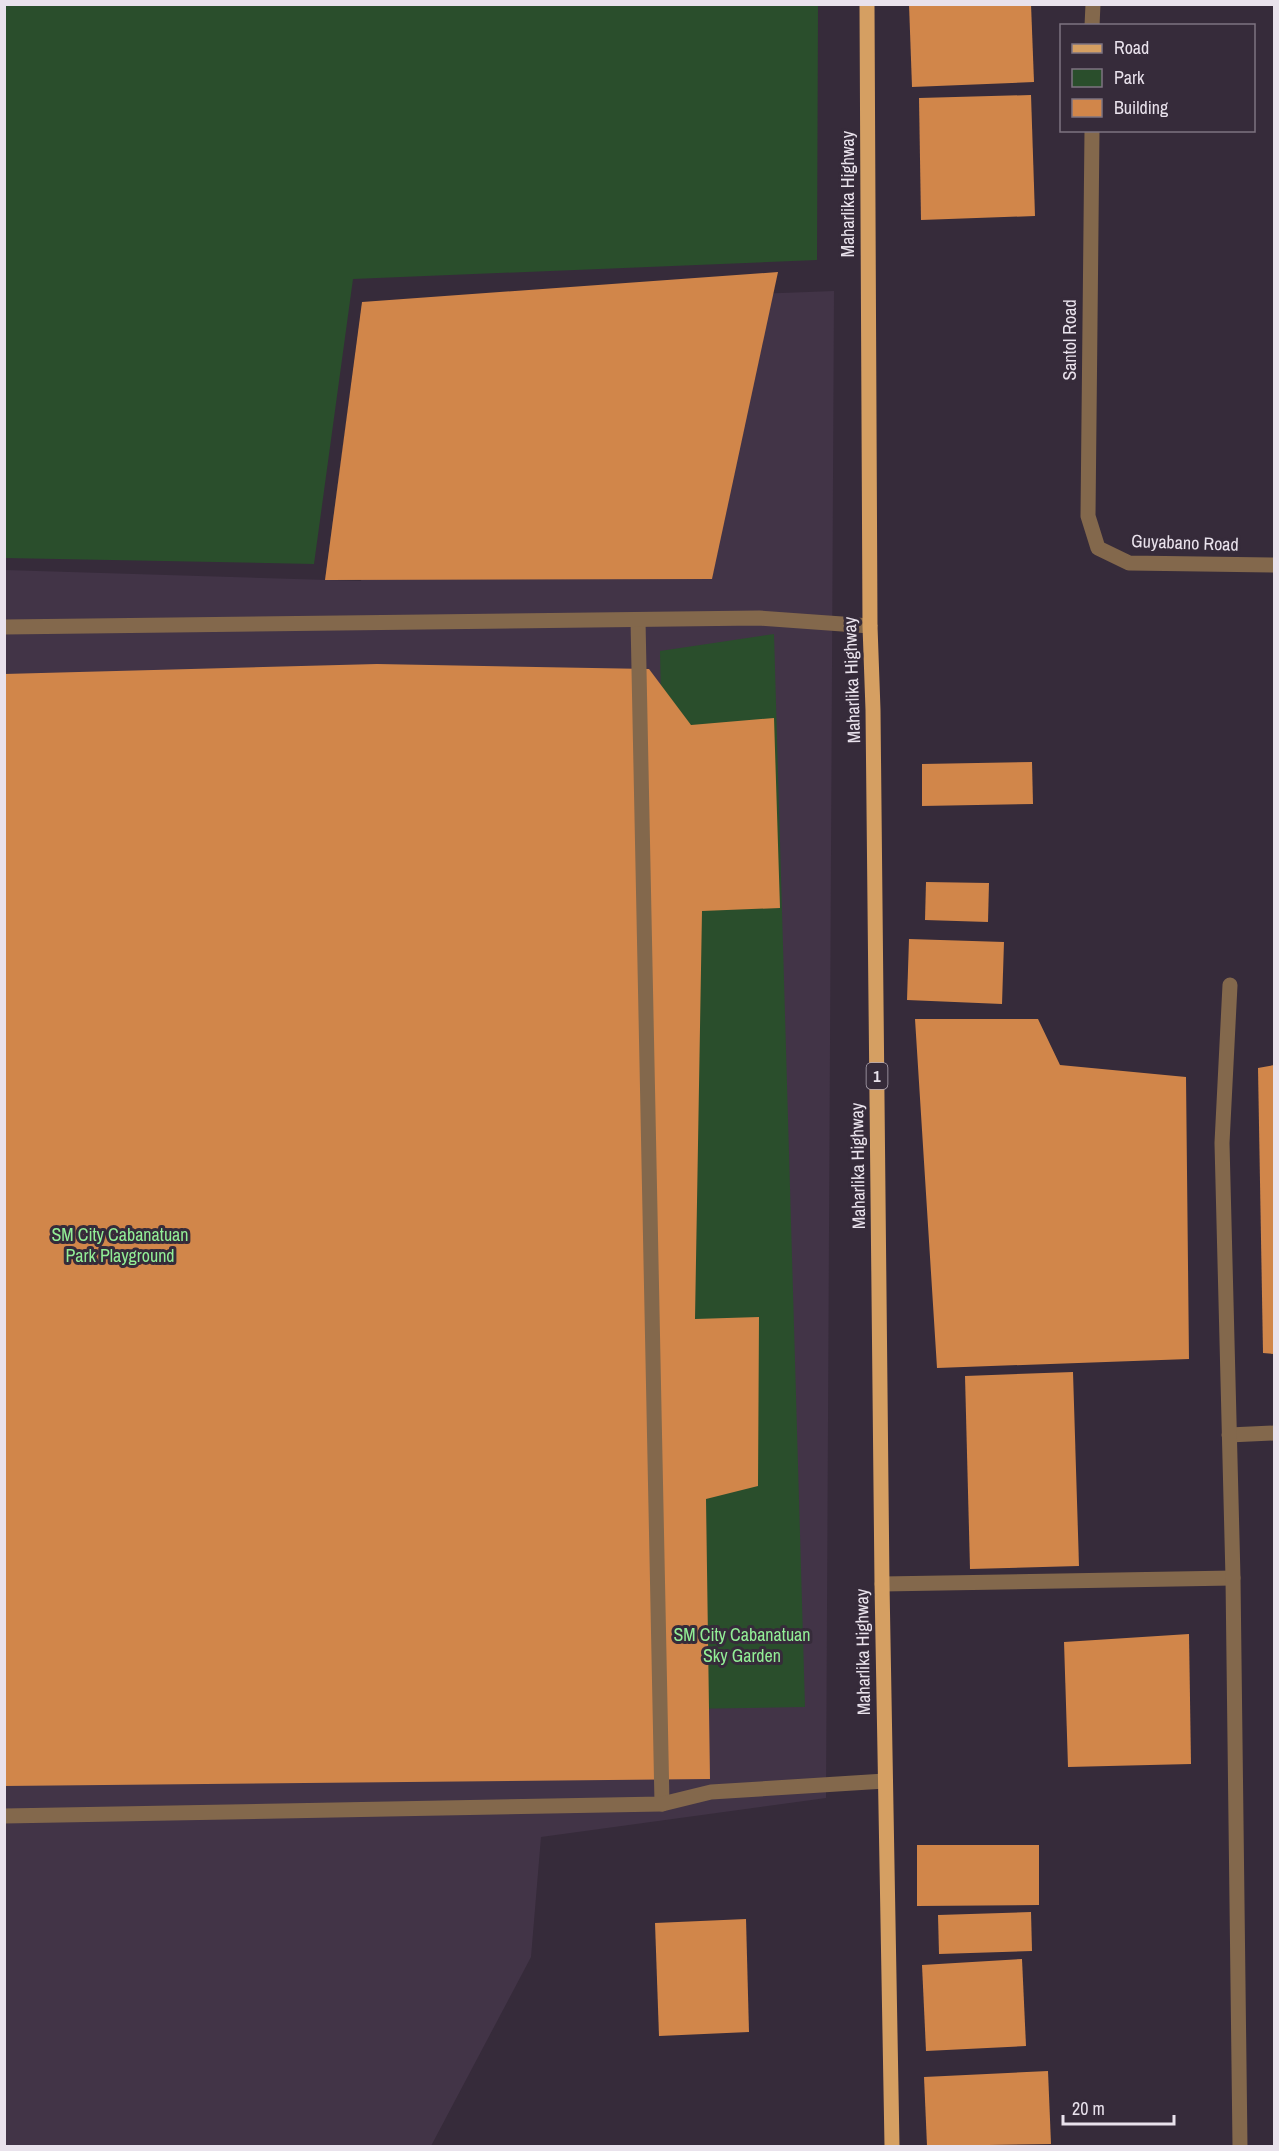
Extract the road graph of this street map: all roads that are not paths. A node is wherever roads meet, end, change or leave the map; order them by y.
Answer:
1 (867, 4) edge
2 (1093, 4) edge
3 (1092, 24) edge
4 (1092, 132) edge
5 (1098, 548) joint
6 (1275, 565) edge
7 (638, 620) junction
8 (870, 626) junction
9 (4, 627) edge
10 (1230, 985) dead end
11 (1275, 1433) edge
12 (1229, 1436) junction
13 (1233, 1578) junction
14 (882, 1584) junction
15 (885, 1781) junction
16 (662, 1804) junction
17 (4, 1816) edge
18 (892, 2146) edge
19 (1240, 2146) edge

1 - 8 main road, Maharlika Highway / 1
2 - 3 street
4 - 5 street, Santol Road
5 - 6 street, Guyabano Road
7 - 8 street
7 - 9 street
7 - 16 street
8 - 14 main road, Maharlika Highway / 1
10 - 12 street
11 - 12 street
12 - 13 street
13 - 14 street
13 - 19 street
14 - 15 main road, Maharlika Highway / 1
15 - 16 street
15 - 18 main road, Maharlika Highway / 1
16 - 17 street

